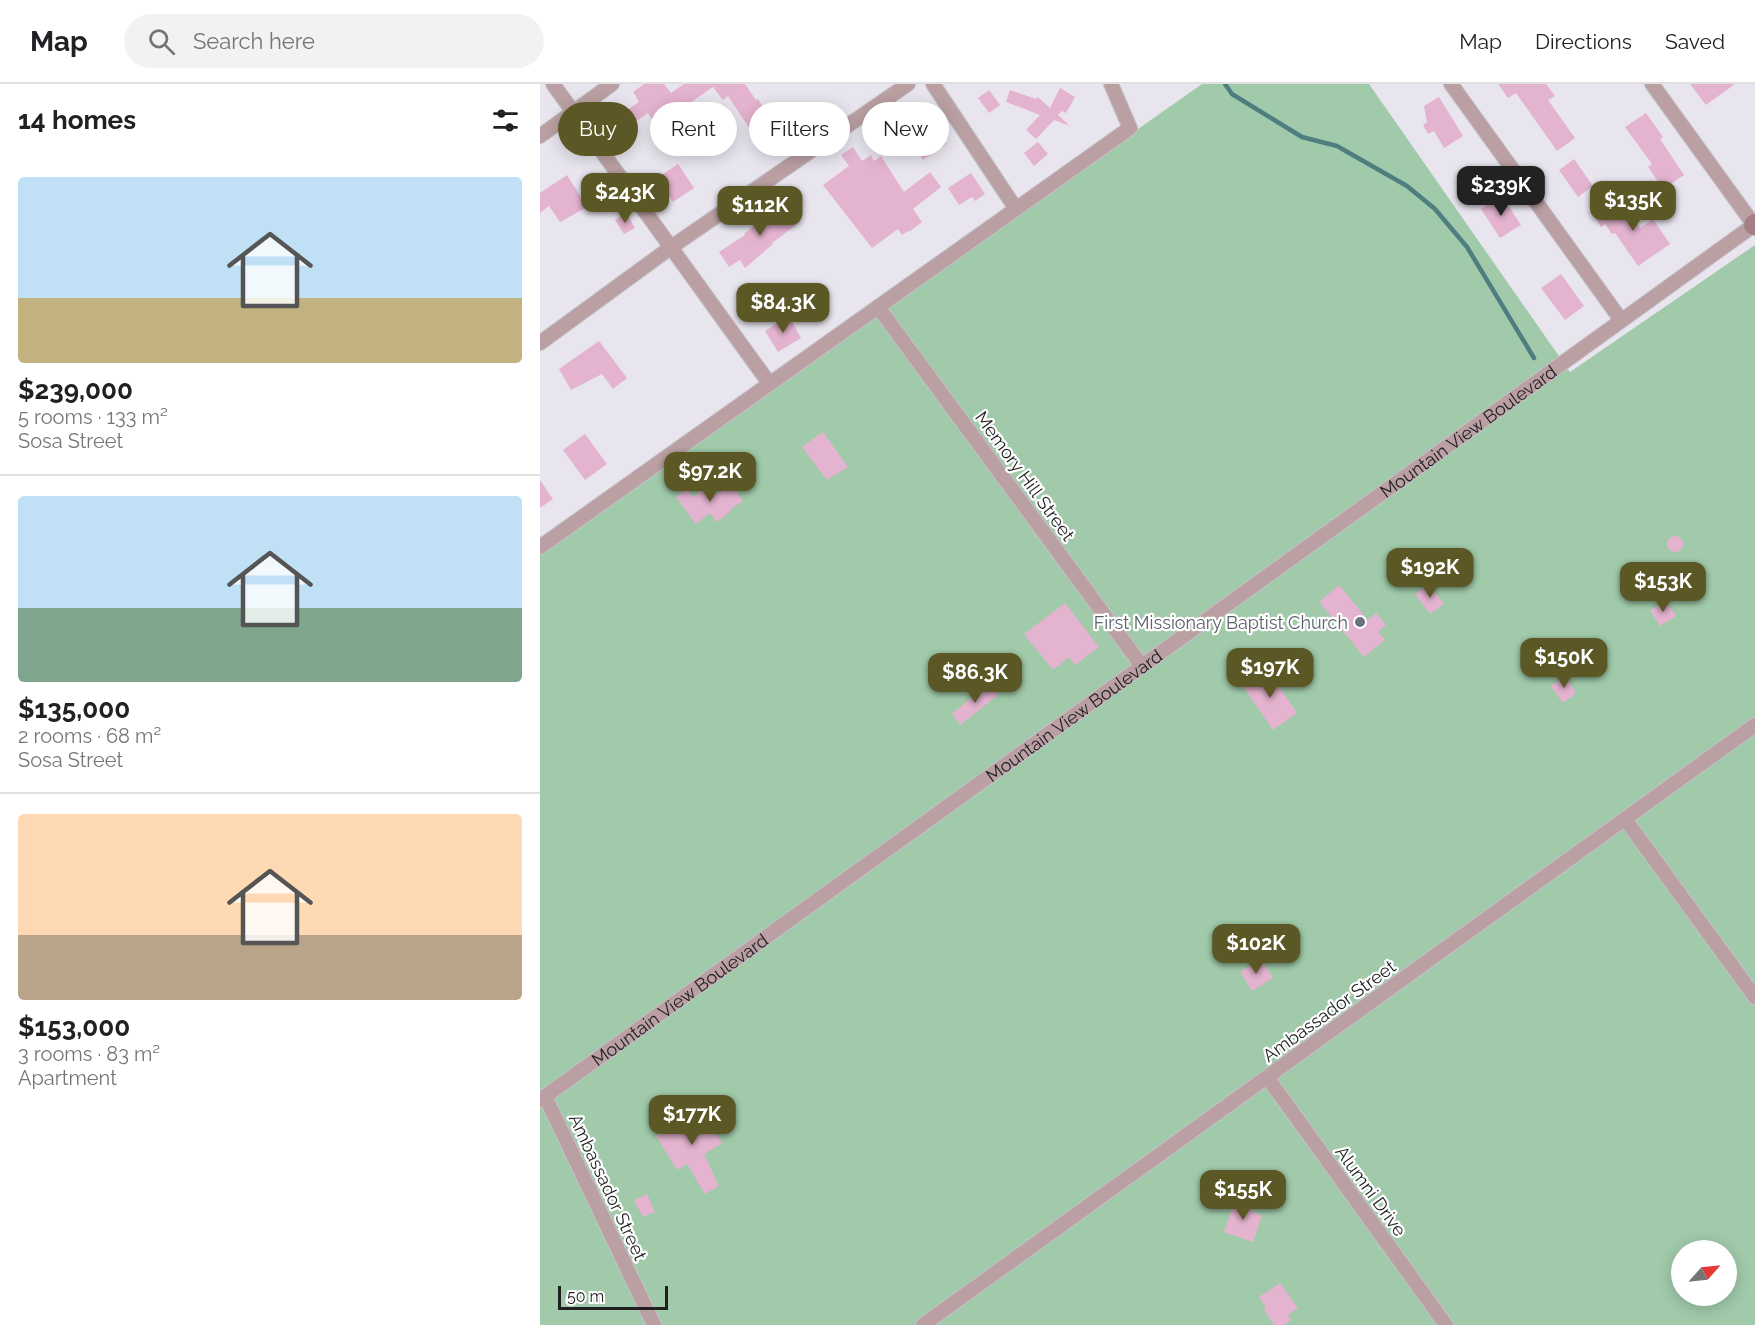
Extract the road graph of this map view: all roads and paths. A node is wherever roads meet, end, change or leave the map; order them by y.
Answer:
1 (553, 84) edge
2 (612, 84) edge
3 (908, 84) edge
4 (933, 84) edge
5 (1111, 84) edge
6 (1451, 84) edge
7 (1652, 84) edge
8 (565, 102) edge
9 (586, 102) edge
10 (558, 122) edge
11 (540, 136) edge
12 (604, 156) edge
13 (1016, 209) junction
14 (1755, 225) edge
15 (670, 248) junction
16 (878, 307) junction
17 (1621, 320) junction
18 (540, 343) edge
19 (769, 383) junction
20 (540, 547) edge
21 (1142, 666) junction
22 (1755, 725) edge
23 (1624, 819) junction
24 (1755, 997) edge
25 (1267, 1077) junction
26 (542, 1098) edge
27 (654, 1325) edge
28 (923, 1325) edge
29 (1446, 1325) edge

1 - 8 street
2 - 9 street
3 - 15 street
4 - 13 street
5 - 13 street
6 - 17 street
7 - 14 street
10 - 11 street
12 - 15 street
13 - 16 street
14 - 17 street, Mountain View Boulevard
15 - 18 street
15 - 19 street
16 - 19 street
16 - 21 street, Memory Hill Street
17 - 21 street, Mountain View Boulevard
19 - 20 street
21 - 26 street, Mountain View Boulevard
22 - 23 street, Ambassador Street
23 - 24 street
23 - 25 street, Ambassador Street
25 - 28 street, Ambassador Street
25 - 29 street, Alumni Drive
26 - 27 street, Ambassador Street

